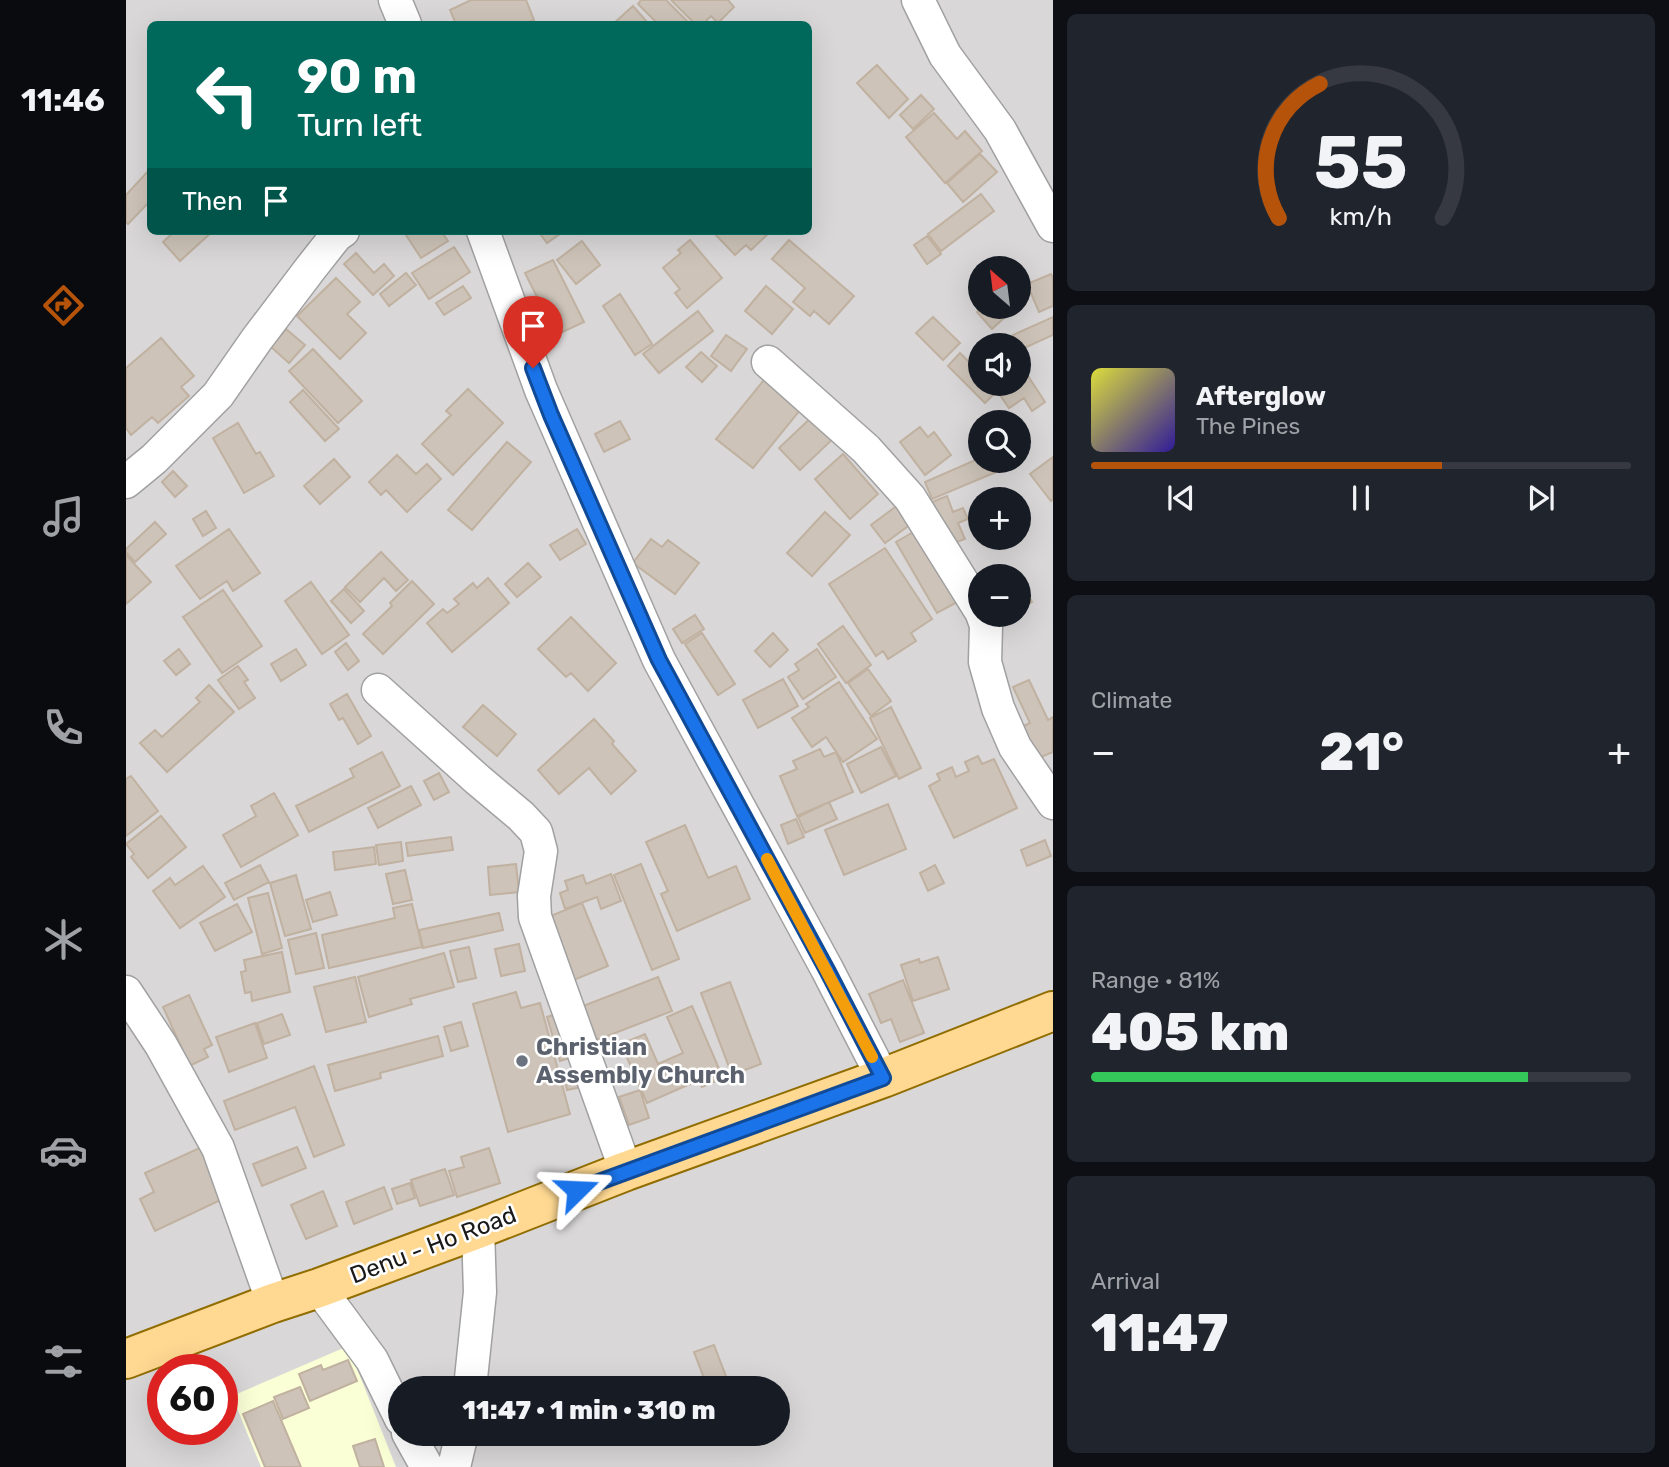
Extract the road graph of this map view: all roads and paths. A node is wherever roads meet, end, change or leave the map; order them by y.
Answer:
1 (395, 0) edge
2 (918, 0) edge
3 (404, 21) edge
4 (1052, 222) edge
5 (337, 235) edge
6 (484, 235) edge
7 (768, 362) dead end
8 (126, 482) edge
9 (968, 591) edge
10 (986, 627) edge
11 (378, 690) dead end
12 (1053, 803) edge
13 (126, 992) edge
14 (1053, 1011) edge
15 (883, 1078) junction
16 (626, 1171) junction
17 (478, 1229) junction
18 (319, 1288) junction
19 (273, 1303) junction
20 (126, 1359) edge
21 (471, 1376) edge
22 (388, 1393) edge
23 (415, 1446) edge
24 (459, 1446) edge
25 (427, 1467) edge
26 (454, 1467) edge

1 - 3 street
2 - 4 street
5 - 8 street
6 - 15 street
7 - 9 street
10 - 12 street
11 - 16 street
13 - 19 street
14 - 15 main road, Denu - Ho Road
15 - 16 main road, Denu - Ho Road
16 - 17 main road, Denu - Ho Road
17 - 18 main road, Denu - Ho Road
17 - 21 street
18 - 19 main road, Denu - Ho Road
18 - 22 street
19 - 20 main road, Denu - Ho Road
23 - 25 street
24 - 26 street

